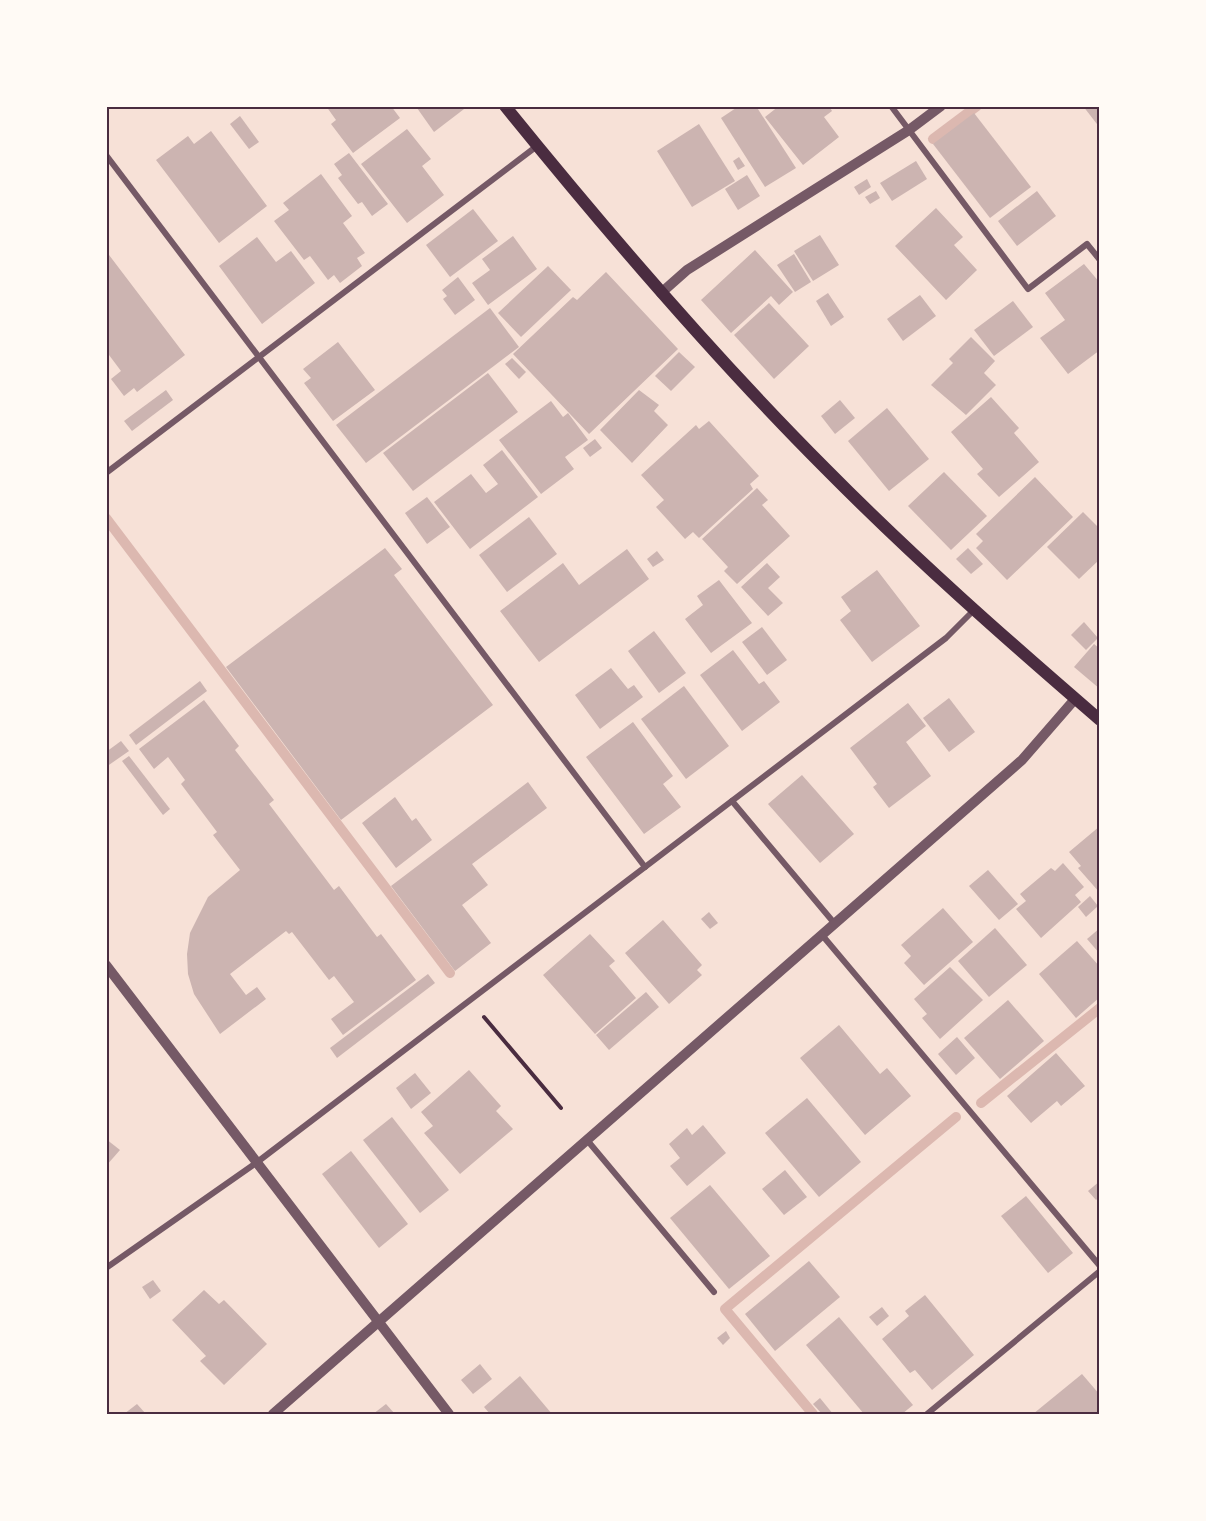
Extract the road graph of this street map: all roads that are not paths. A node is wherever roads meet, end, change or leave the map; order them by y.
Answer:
1 (505, 106) edge
2 (891, 106) edge
3 (941, 106) edge
4 (909, 130) junction
5 (537, 146) junction
6 (106, 155) edge
7 (1100, 260) edge
8 (661, 292) junction
9 (259, 356) junction
10 (106, 473) edge
11 (974, 610) junction
12 (1075, 699) junction
13 (1100, 720) edge
14 (732, 801) junction
15 (645, 867) junction
16 (835, 924) junction
17 (822, 935) junction
18 (106, 965) edge
19 (587, 1140) junction
20 (256, 1163) junction
21 (1100, 1266) edge
22 (106, 1268) edge
23 (1100, 1271) edge
24 (714, 1292) dead end
25 (378, 1323) junction
26 (273, 1414) edge
27 (449, 1414) edge
28 (927, 1414) edge

1 - 5 main road
2 - 4 street
3 - 4 street
4 - 7 street
4 - 8 street
5 - 8 main road
5 - 9 street
6 - 9 street
8 - 11 main road
9 - 10 street
9 - 15 street
11 - 12 main road
11 - 14 street
12 - 13 main road
12 - 16 street
14 - 15 street
14 - 16 street
15 - 20 street
16 - 17 street
17 - 19 street
17 - 21 street
18 - 20 street
19 - 24 street
19 - 25 street
20 - 22 street
20 - 25 street
23 - 28 street
25 - 26 street
25 - 27 street

